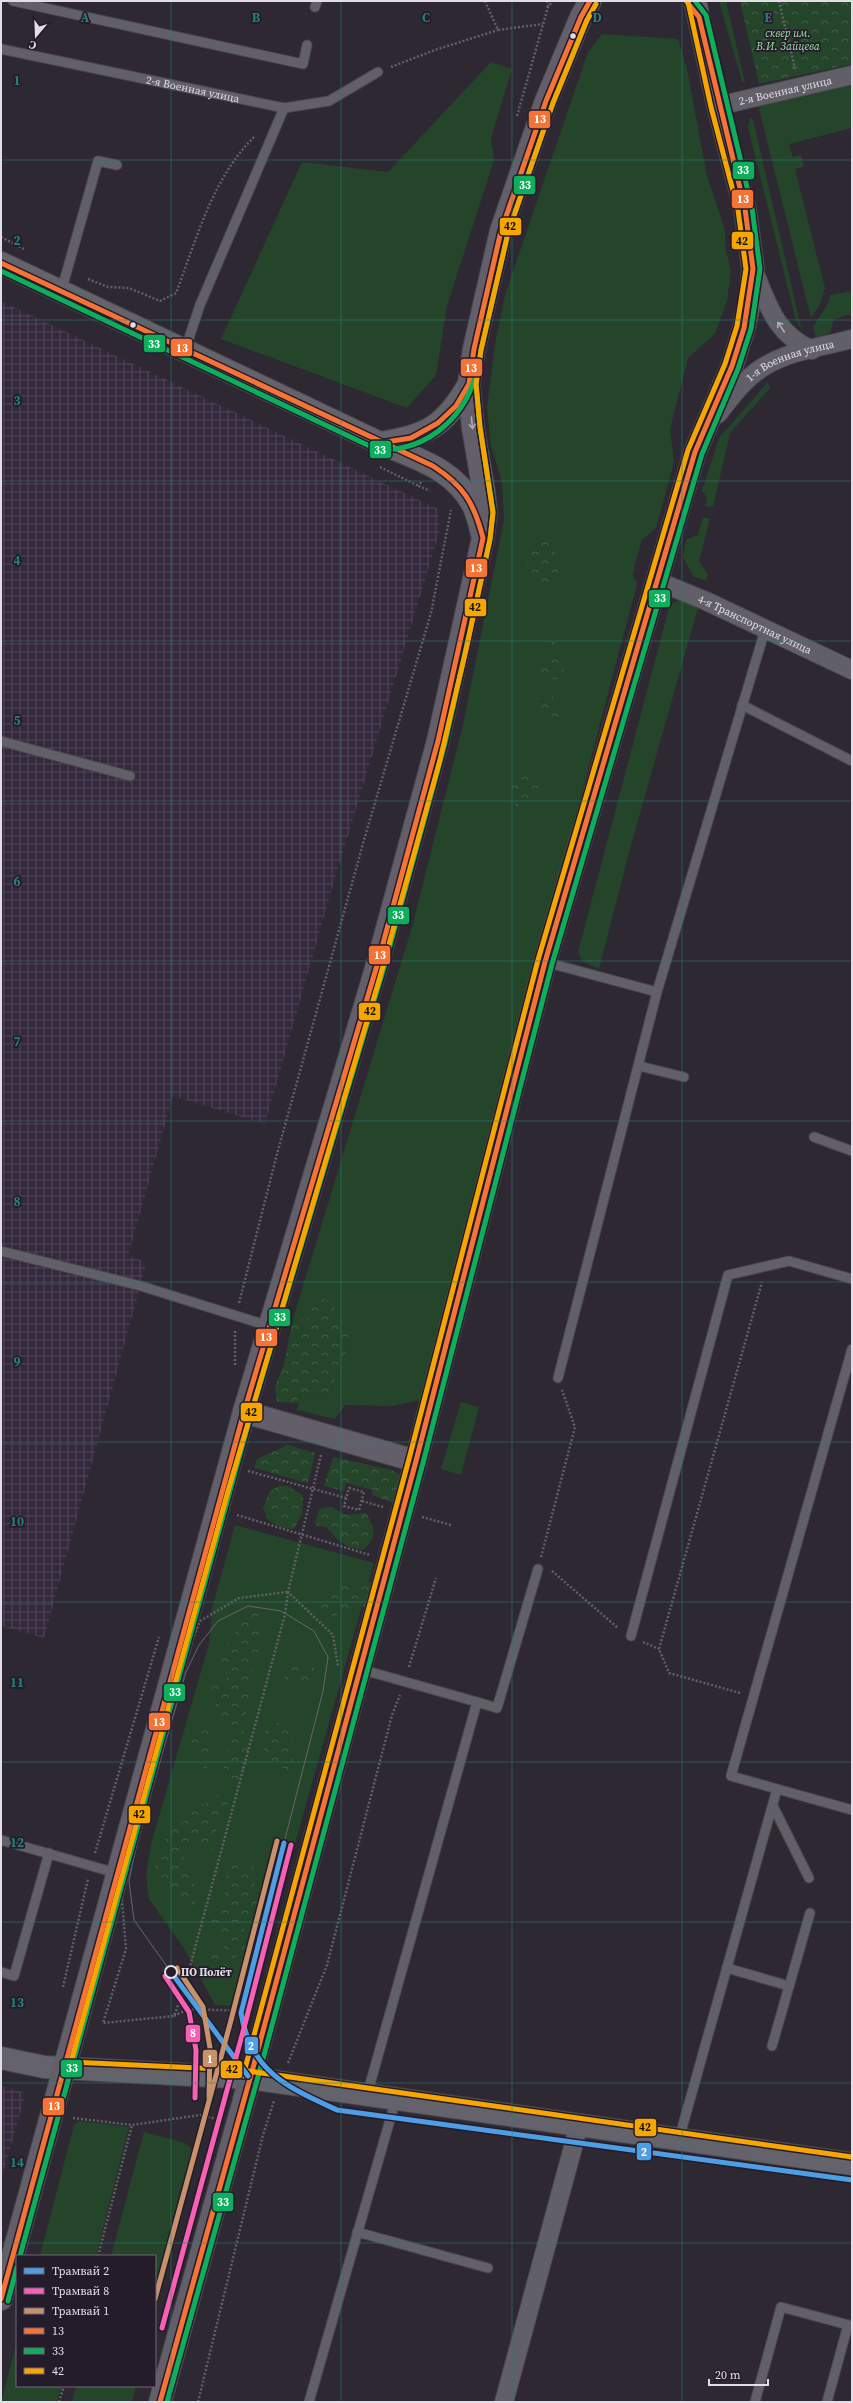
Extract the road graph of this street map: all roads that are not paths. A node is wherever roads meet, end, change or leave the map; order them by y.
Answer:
1 (13, 1) edge
2 (590, 1) edge
3 (693, 6) edge
4 (307, 45) dead end
5 (1, 49) edge
6 (378, 72) road end
7 (852, 75) edge
8 (718, 106) junction
9 (284, 108) junction
10 (117, 165) dead end
11 (1, 263) edge
12 (753, 269) junction
13 (64, 281) junction
14 (852, 339) edge
15 (185, 350) junction
16 (812, 350) junction
17 (469, 384) junction
18 (704, 430) junction
19 (380, 443) junction
20 (484, 538) junction
21 (657, 581) junction
22 (765, 630) junction
23 (852, 670) edge
24 (742, 706) junction
25 (1, 741) edge
26 (852, 761) edge
27 (130, 776) dead end
28 (546, 962) junction
29 (657, 992) junction
30 (639, 1066) junction
31 (684, 1077) dead end
32 (814, 1137) dead end
33 (852, 1151) edge
34 (1, 1251) edge
35 (852, 1279) edge
36 (269, 1326) junction
37 (852, 1349) edge
38 (558, 1378) road end
39 (244, 1412) junction
40 (416, 1461) junction
41 (538, 1569) road end
42 (631, 1636) road end
43 (349, 1669) junction
44 (477, 1702) junction
45 (777, 1789) junction
46 (772, 1806) junction
47 (852, 1810) edge
48 (1, 1840) edge
49 (49, 1853) junction
50 (116, 1873) junction
51 (809, 1878) dead end
52 (810, 1913) dead end
53 (726, 1968) junction
54 (1, 1972) edge
55 (789, 1986) junction
56 (772, 2046) dead end
57 (1, 2058) edge
58 (62, 2069) junction
59 (250, 2078) junction
60 (367, 2095) junction
61 (396, 2099) junction
62 (578, 2125) junction
63 (679, 2139) junction
64 (852, 2164) edge
65 (357, 2232) junction
66 (488, 2268) dead end
67 (1, 2299) edge
68 (850, 2325) edge
69 (160, 2402) edge
70 (308, 2402) edge
71 (504, 2402) edge
72 (755, 2402) edge
73 (827, 2402) edge

1 - 4 lane
2 - 17 main road
3 - 8 main road
5 - 9 lane, 2-я Военная улица
6 - 9 lane, 2-я Военная улица
7 - 8 street, 2-я Военная улица
8 - 12 main road
9 - 15 lane
10 - 13 lane
11 - 13 main road
16 -> 12 street
12 - 18 main road
13 - 15 main road
14 - 16 street, 1-я Военная улица
15 - 19 main road
16 - 18 street, 1-я Военная улица
17 - 19 main road
17 -> 20 main road
18 - 21 main road
19 - 20 main road
20 - 36 main road
21 - 22 street, 4-я Транспортная улица
21 - 28 main road
22 - 23 street, 4-я Транспортная улица
22 - 24 lane
24 - 26 lane
24 - 29 lane
25 - 27 lane
28 - 29 lane
28 - 40 main road
29 - 30 lane
30 - 31 lane
30 - 38 lane
32 - 33 lane
34 - 36 lane
35 - 42 lane
36 - 39 main road
37 - 45 lane
39 - 40 main road
39 - 50 main road
40 - 43 main road
41 - 44 lane
43 - 44 lane
43 - 59 main road
44 - 60 lane
45 - 46 lane
45 - 47 lane
46 - 51 lane
46 - 53 lane
48 - 49 lane
49 - 50 lane
49 - 54 lane
50 - 58 main road
52 - 55 lane
53 - 55 lane
53 - 63 lane
55 - 56 lane
57 - 58 main road
58 - 59 main road
58 - 67 main road
59 - 60 main road
59 - 69 main road
60 - 61 main road
61 - 62 main road
61 - 65 lane
62 - 63 main road
62 - 71 street
63 - 64 main road
65 - 66 lane
65 - 70 lane
68 - 72 lane
68 - 73 lane

